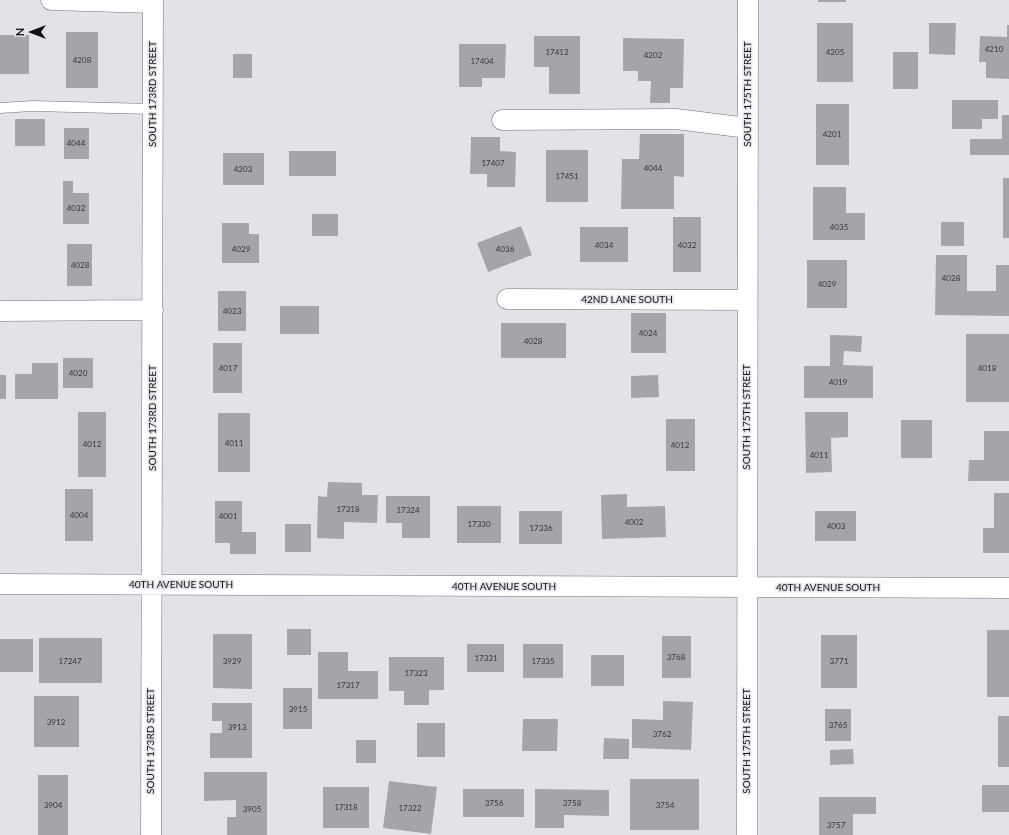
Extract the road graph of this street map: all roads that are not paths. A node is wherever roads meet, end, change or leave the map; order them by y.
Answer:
1 (51, 0) edge
2 (748, 0) edge
3 (153, 1) edge
4 (0, 108) edge
5 (153, 109) junction
6 (502, 120) dead end
7 (748, 128) junction
8 (507, 299) dead end
9 (747, 300) junction
10 (153, 310) junction
11 (0, 311) edge
12 (0, 584) edge
13 (153, 585) junction
14 (747, 588) junction
15 (1009, 588) edge
16 (151, 835) edge
17 (747, 835) edge

1 - 3 street
2 - 7 street, SOUTH 175TH STREET
3 - 5 street, SOUTH 173RD STREET
4 - 5 lane
5 - 10 street, SOUTH 173RD STREET
6 - 7 street
7 - 9 street, SOUTH 175TH STREET
8 - 9 street, 42ND LANE SOUTH
9 - 14 street, SOUTH 175TH STREET
10 - 11 street
10 - 13 street, SOUTH 173RD STREET
12 - 13 street, 40TH AVENUE SOUTH
13 - 14 street, 40TH AVENUE SOUTH
13 - 16 street, SOUTH 173RD STREET
14 - 15 street, 40TH AVENUE SOUTH
14 - 17 street, SOUTH 175TH STREET

